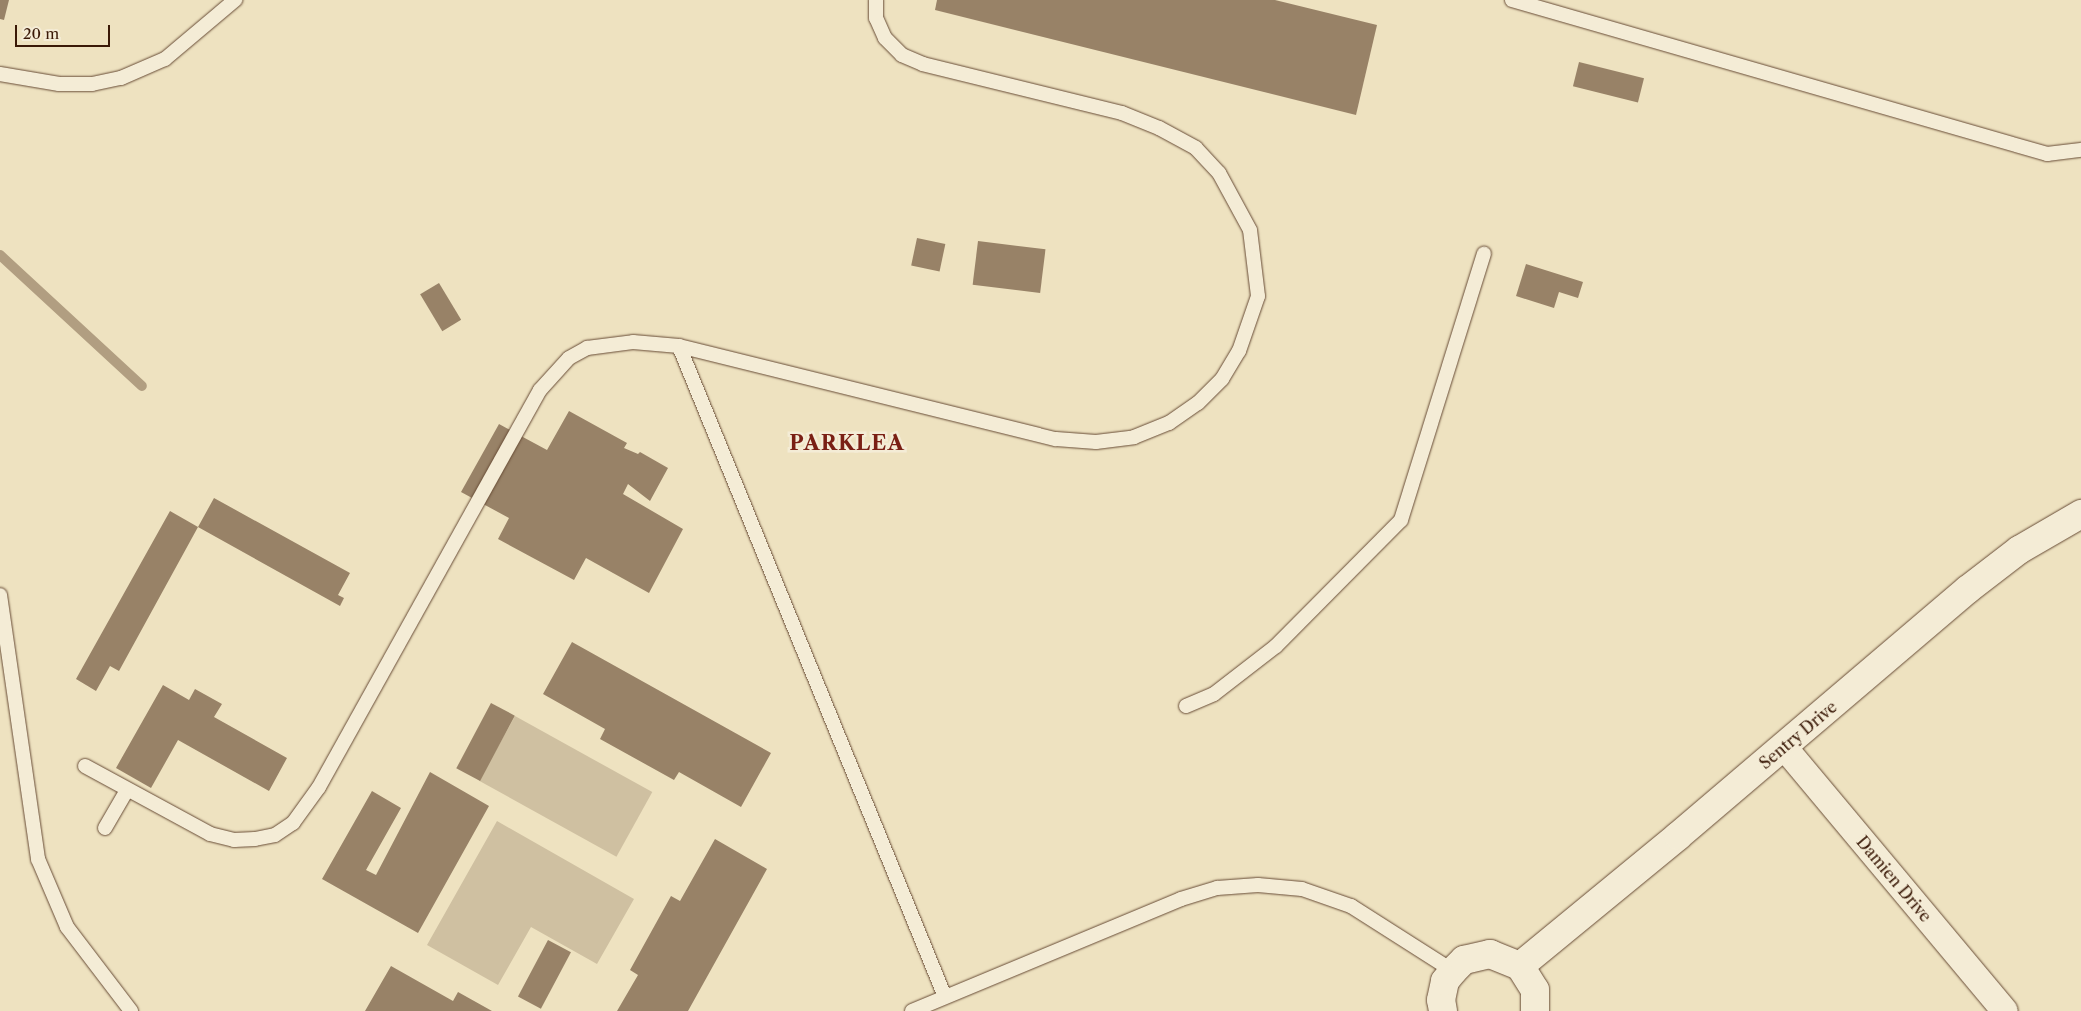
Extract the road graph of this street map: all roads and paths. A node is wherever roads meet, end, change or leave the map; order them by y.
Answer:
1 (235, 0) edge
2 (876, 0) edge
3 (1512, 0) edge
4 (0, 74) edge
5 (2081, 150) edge
6 (1484, 254) dead end
7 (679, 346) junction
8 (2081, 514) edge
9 (0, 595) edge
10 (1186, 706) dead end
11 (1784, 747) junction
12 (84, 766) dead end
13 (127, 790) junction
14 (106, 828) dead end
15 (1520, 966) junction
16 (1453, 971) junction
17 (945, 997) junction
18 (131, 1011) edge
19 (912, 1011) edge
20 (1442, 1011) edge
21 (1535, 1011) edge
22 (2005, 1011) edge

1 - 4 lane
2 - 7 lane
3 - 5 lane
6 - 10 lane
7 - 13 lane
7 - 17 lane
8 - 11 street, Sentry Drive
9 - 18 lane
11 - 15 street, Sentry Drive
11 - 22 street, Damien Drive
12 - 13 lane
13 - 14 lane
15 - 16 street
15 - 21 street
16 - 17 lane
16 - 20 street
17 - 19 lane

